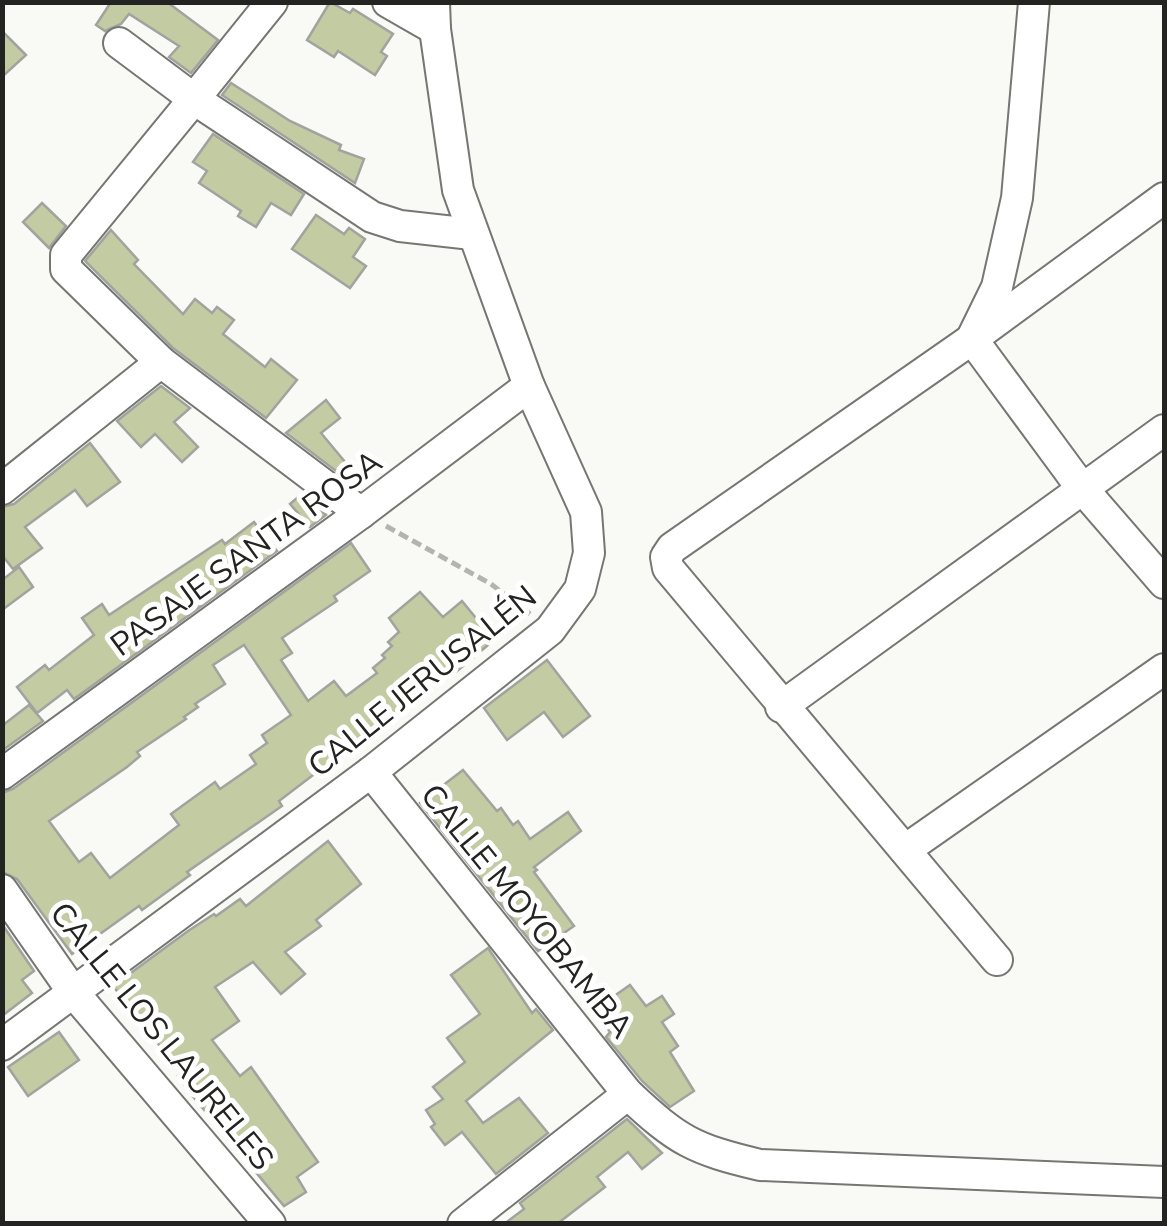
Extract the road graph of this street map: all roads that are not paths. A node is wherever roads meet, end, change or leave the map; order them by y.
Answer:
1 (272, 2) edge
2 (388, 2) edge
3 (1034, 2) edge
4 (435, 16) edge
5 (119, 43) dead end
6 (194, 99) junction
7 (1164, 198) edge
8 (472, 234) junction
9 (972, 339) junction
10 (161, 362) junction
11 (528, 386) junction
12 (1164, 430) edge
13 (1081, 487) junction
14 (2, 490) edge
15 (361, 513) junction
16 (1164, 583) edge
17 (1164, 669) edge
18 (781, 707) junction
19 (371, 772) junction
20 (2, 774) edge
21 (906, 850) junction
22 (2, 890) edge
23 (996, 960) dead end
24 (73, 992) junction
25 (2, 1045) edge
26 (628, 1094) junction
27 (1164, 1182) edge
28 (270, 1224) edge
29 (463, 1224) edge

1 - 6 street
2 - 4 street
3 - 9 street
4 - 8 street, CALLE JERUSALÉN
5 - 6 street
6 - 8 street
6 - 10 street
7 - 9 street
8 - 11 street, CALLE JERUSALÉN
9 - 13 street
9 - 18 street
10 - 14 street
10 - 15 street
11 - 15 street, PASAJE SANTA ROSA
11 - 19 street, CALLE JERUSALÉN
12 - 13 street
13 - 16 street
13 - 18 street
15 - 20 street, PASAJE SANTA ROSA
17 - 21 street
18 - 21 street
19 - 24 street, CALLE JERUSALÉN
19 - 26 street, CALLE MOYOBAMBA
21 - 23 street
22 - 24 street, CALLE LOS LAURELES
24 - 25 street, CALLE JERUSALÉN
24 - 28 street, CALLE LOS LAURELES
26 - 27 street, CALLE MOYOBAMBA
26 - 29 street

